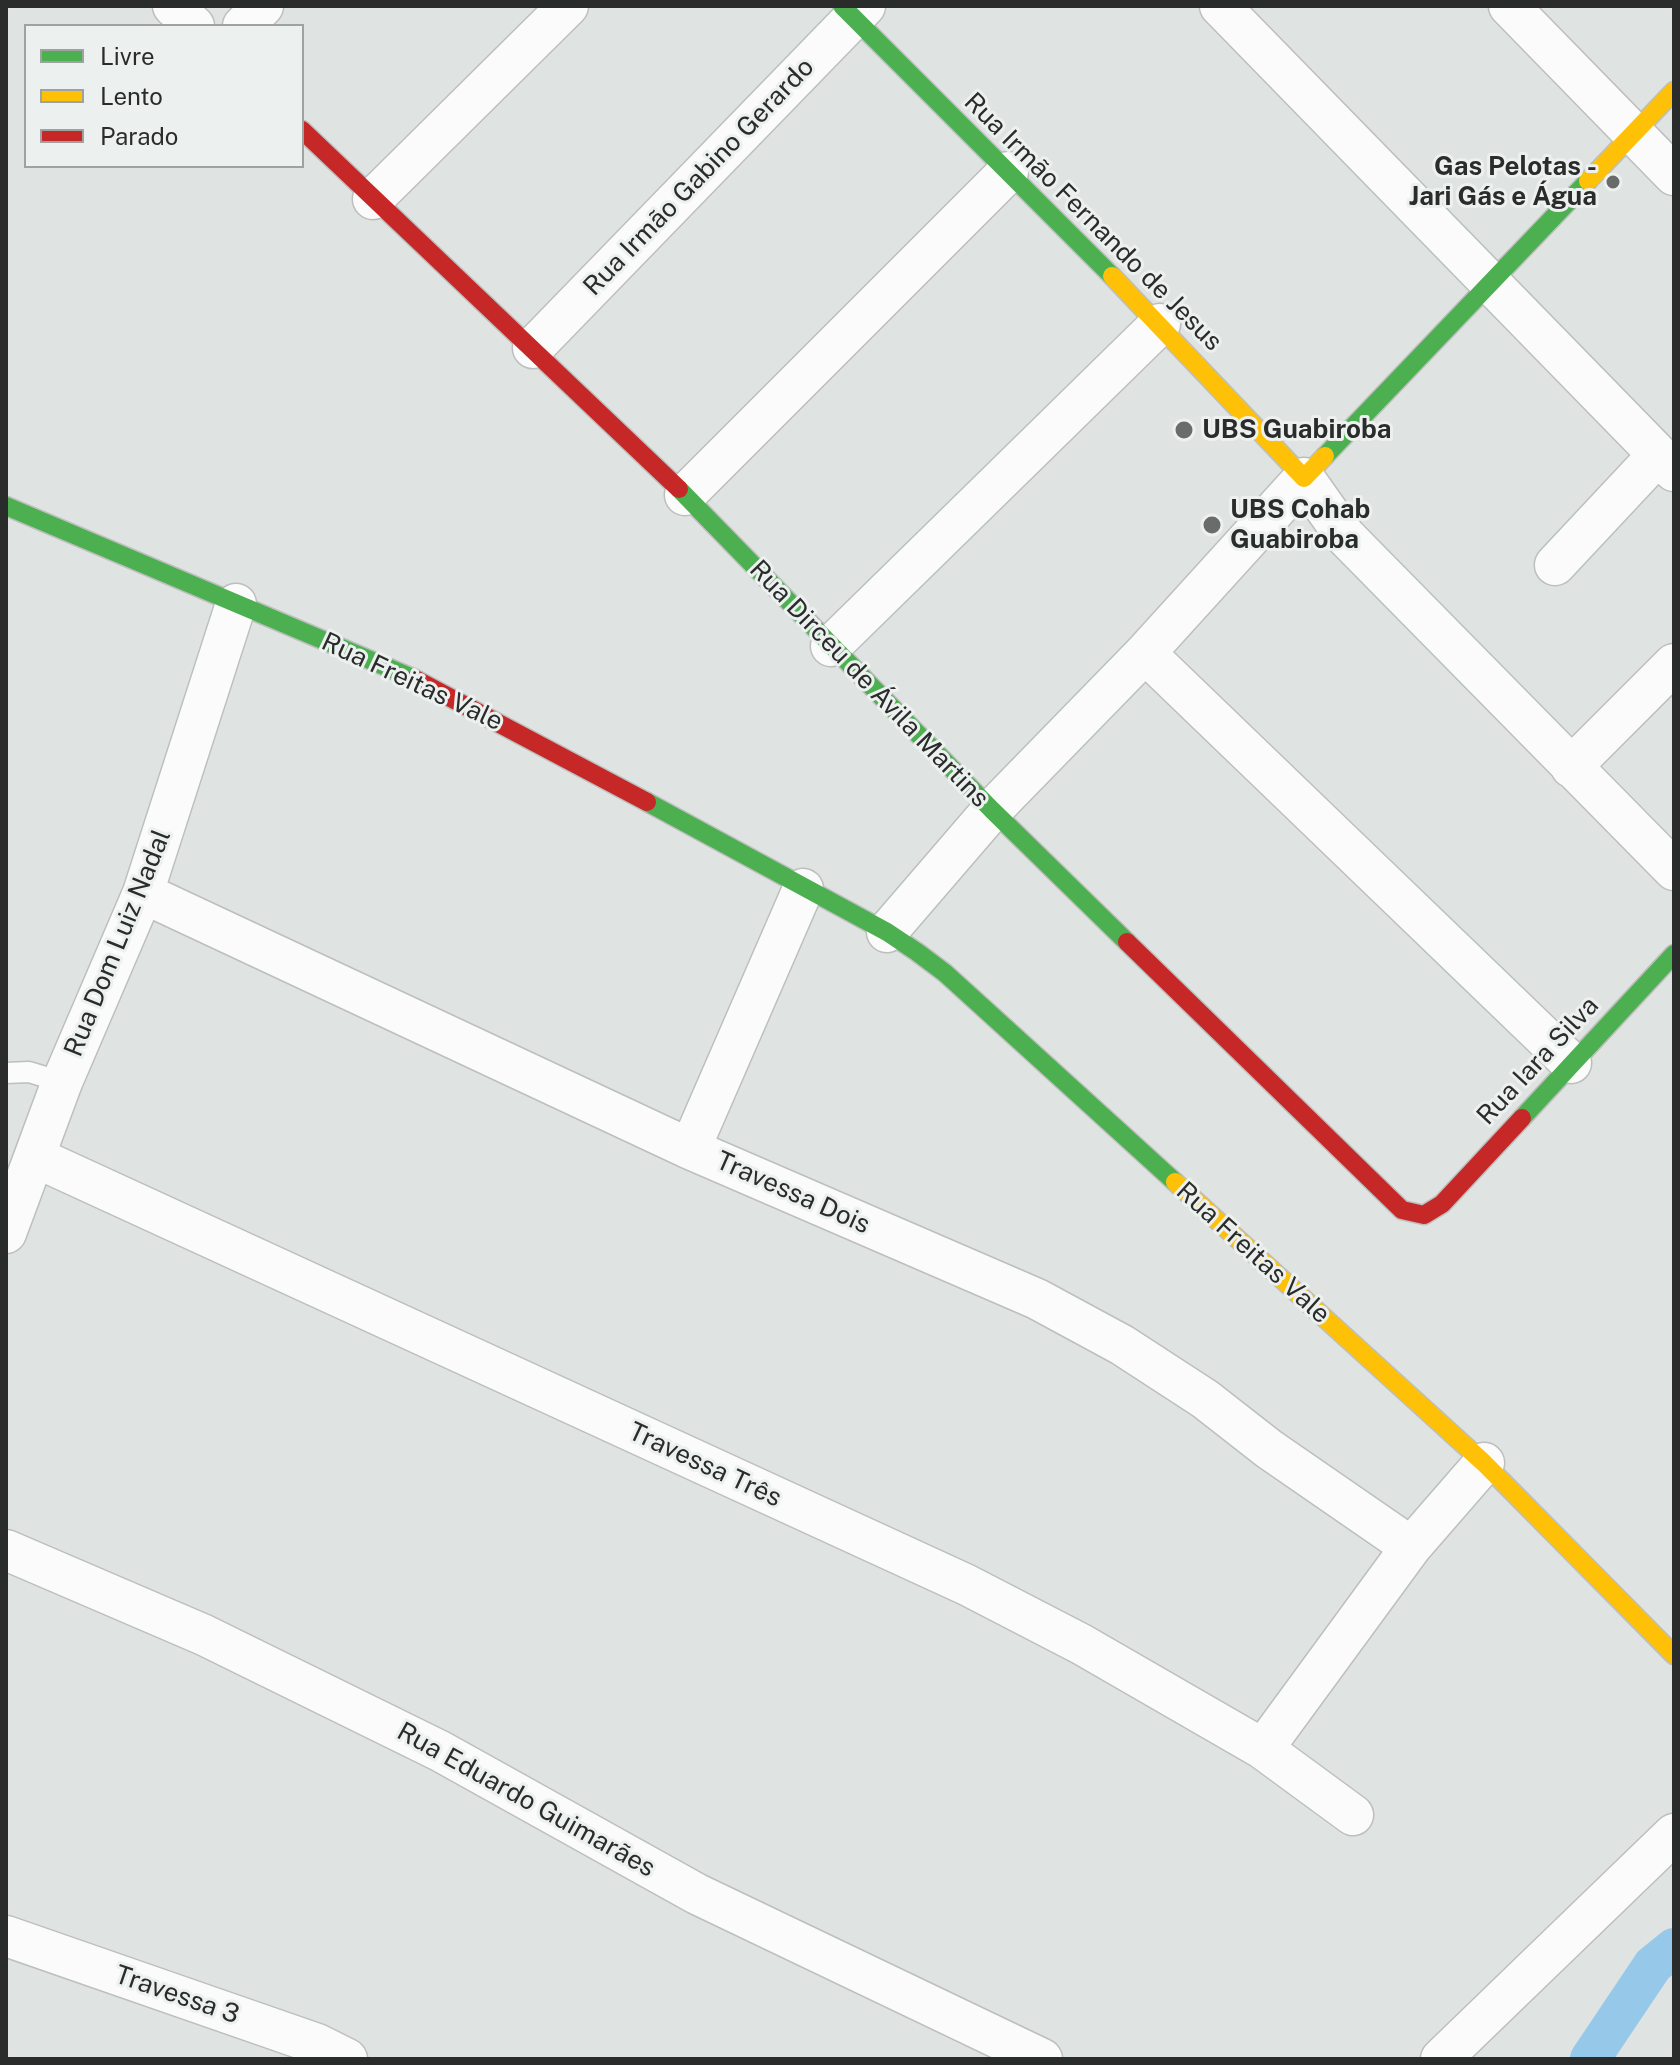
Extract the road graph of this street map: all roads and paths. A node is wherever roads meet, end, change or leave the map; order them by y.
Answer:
1 (173, 6) edge
2 (263, 6) edge
3 (568, 6) edge
4 (1220, 6) edge
5 (1509, 6) edge
6 (854, 10) edge
7 (192, 24) edge
8 (245, 24) edge
9 (1674, 91) edge
10 (304, 132) edge
11 (1630, 134) junction
12 (1008, 172) junction
13 (1674, 175) edge
14 (373, 199) junction
15 (1488, 284) junction
16 (1160, 324) junction
17 (533, 348) junction
18 (1666, 463) edge
19 (1304, 478) junction
20 (685, 495) junction
21 (6, 506) edge
22 (1555, 565) dead end
23 (236, 604) junction
24 (831, 646) junction
25 (1145, 653) junction
26 (1674, 664) edge
27 (1571, 767) junction
28 (992, 810) junction
29 (1674, 870) edge
30 (803, 889) junction
31 (143, 893) junction
32 (887, 932) junction
33 (1674, 954) edge
34 (1571, 1063) junction
35 (6, 1073) edge
36 (62, 1082) junction
37 (690, 1149) junction
38 (35, 1157) junction
39 (1442, 1204) joint
40 (6, 1233) edge
41 (1484, 1463) junction
42 (1411, 1547) junction
43 (6, 1550) edge
44 (1674, 1655) edge
45 (1263, 1749) junction
46 (1353, 1815) dead end
47 (1674, 1834) edge
48 (6, 1936) edge
49 (325, 2054) edge
50 (1042, 2059) edge
51 (1441, 2059) edge

1 - 7 street
2 - 8 street
3 - 14 street
4 - 15 street
5 - 11 street
6 - 12 street, Rua Irmão Fernando de Jesus
6 - 17 street, Rua Irmão Gabino Gerardo
9 - 11 street
10 - 14 street, Rua Dirceu de Ávila Martins
11 - 13 street
11 - 15 street
12 - 16 street, Rua Irmão Fernando de Jesus
12 - 20 street
14 - 17 street, Rua Dirceu de Ávila Martins
15 - 18 street
15 - 19 street
16 - 19 street, Rua Irmão Fernando de Jesus
16 - 24 street
17 - 20 street, Rua Dirceu de Ávila Martins
18 - 22 street
19 - 25 street
19 - 27 street
20 - 24 street, Rua Dirceu de Ávila Martins
21 - 23 street, Rua Freitas Vale
23 - 30 street, Rua Freitas Vale
23 - 31 street, Rua Dom Luiz Nadal
24 - 28 street, Rua Dirceu de Ávila Martins
25 - 28 street
25 - 34 street
26 - 27 street
27 - 29 street
28 - 32 street
28 - 39 street, Rua Dirceu de Ávila Martins
30 - 32 street, Rua Freitas Vale
30 - 37 street
31 - 36 street, Rua Dom Luiz Nadal
31 - 37 street, Travessa Dois
32 - 41 street, Rua Freitas Vale
33 - 34 street, Rua Iara Silva
34 - 39 street, Rua Iara Silva
35 - 36 lane
36 - 38 street, Rua Dom Luiz Nadal
37 - 42 street, Travessa Dois
38 - 40 street, Rua Dom Luiz Nadal
38 - 45 street, Travessa Três
41 - 42 street
41 - 44 street, Rua Freitas Vale
42 - 45 street
43 - 50 street, Rua Eduardo Guimarães
45 - 46 street, Travessa Três
47 - 51 street
48 - 49 street, Travessa 3

